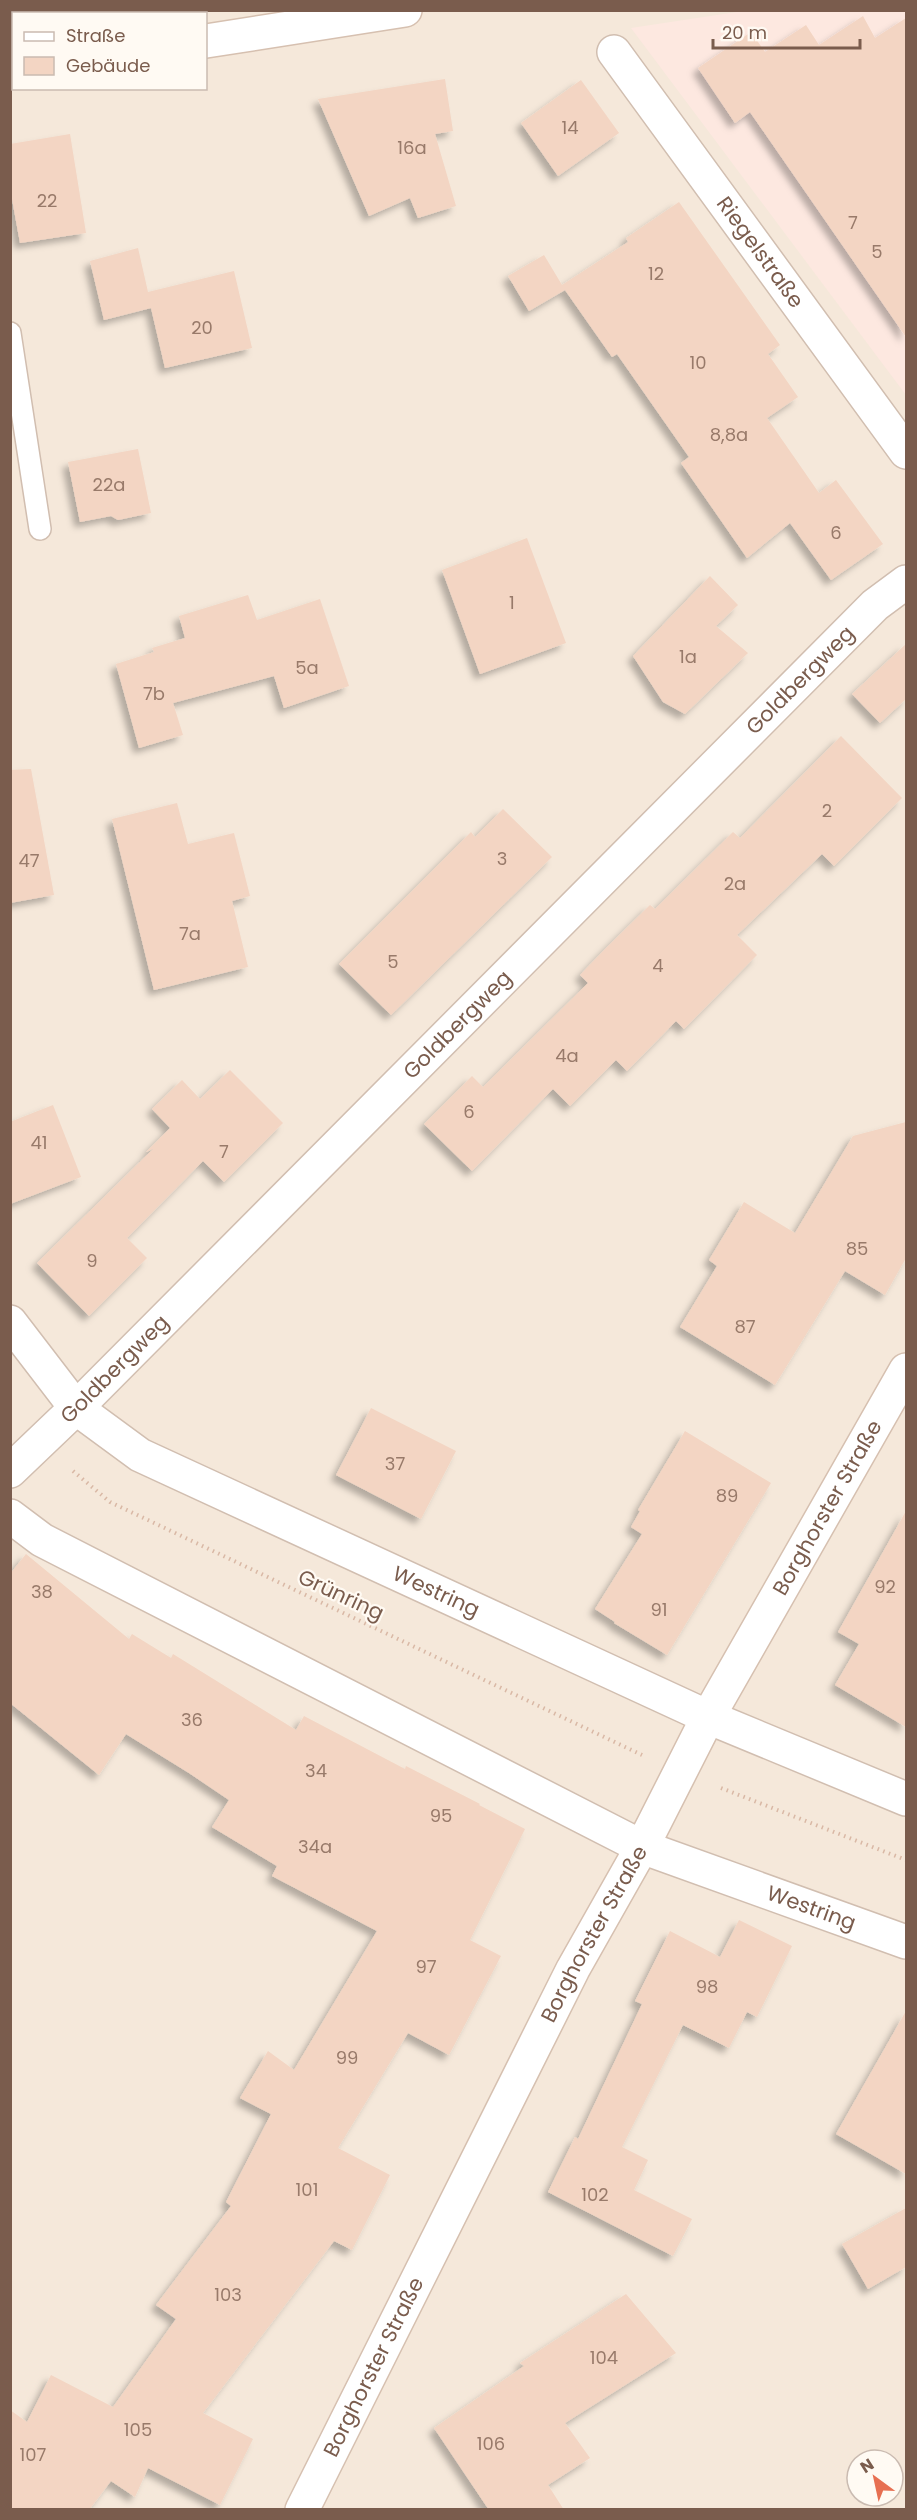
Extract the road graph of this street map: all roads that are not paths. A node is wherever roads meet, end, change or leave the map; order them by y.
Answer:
1 (405, 10) edge
2 (207, 41) edge
3 (614, 52) dead end
4 (10, 333) edge
5 (906, 452) edge
6 (40, 529) dead end
7 (906, 582) edge
8 (10, 1322) edge
9 (906, 1370) edge
10 (76, 1408) junction
11 (10, 1471) edge
12 (10, 1516) edge
13 (708, 1717) junction
14 (906, 1799) edge
15 (642, 1847) junction
16 (906, 1942) edge
17 (302, 2510) edge

1 - 2 street
3 - 5 street, Riegelstraße
4 - 6 lane
7 - 10 street, Goldbergweg
8 - 10 street, Westring
9 - 13 street, Borghorster Straße
10 - 11 street, Goldbergweg
10 - 13 street, Westring
12 - 15 street, Westring
13 - 14 street, Westring
13 - 15 street, Borghorster Straße
15 - 16 street, Westring
15 - 17 street, Borghorster Straße

